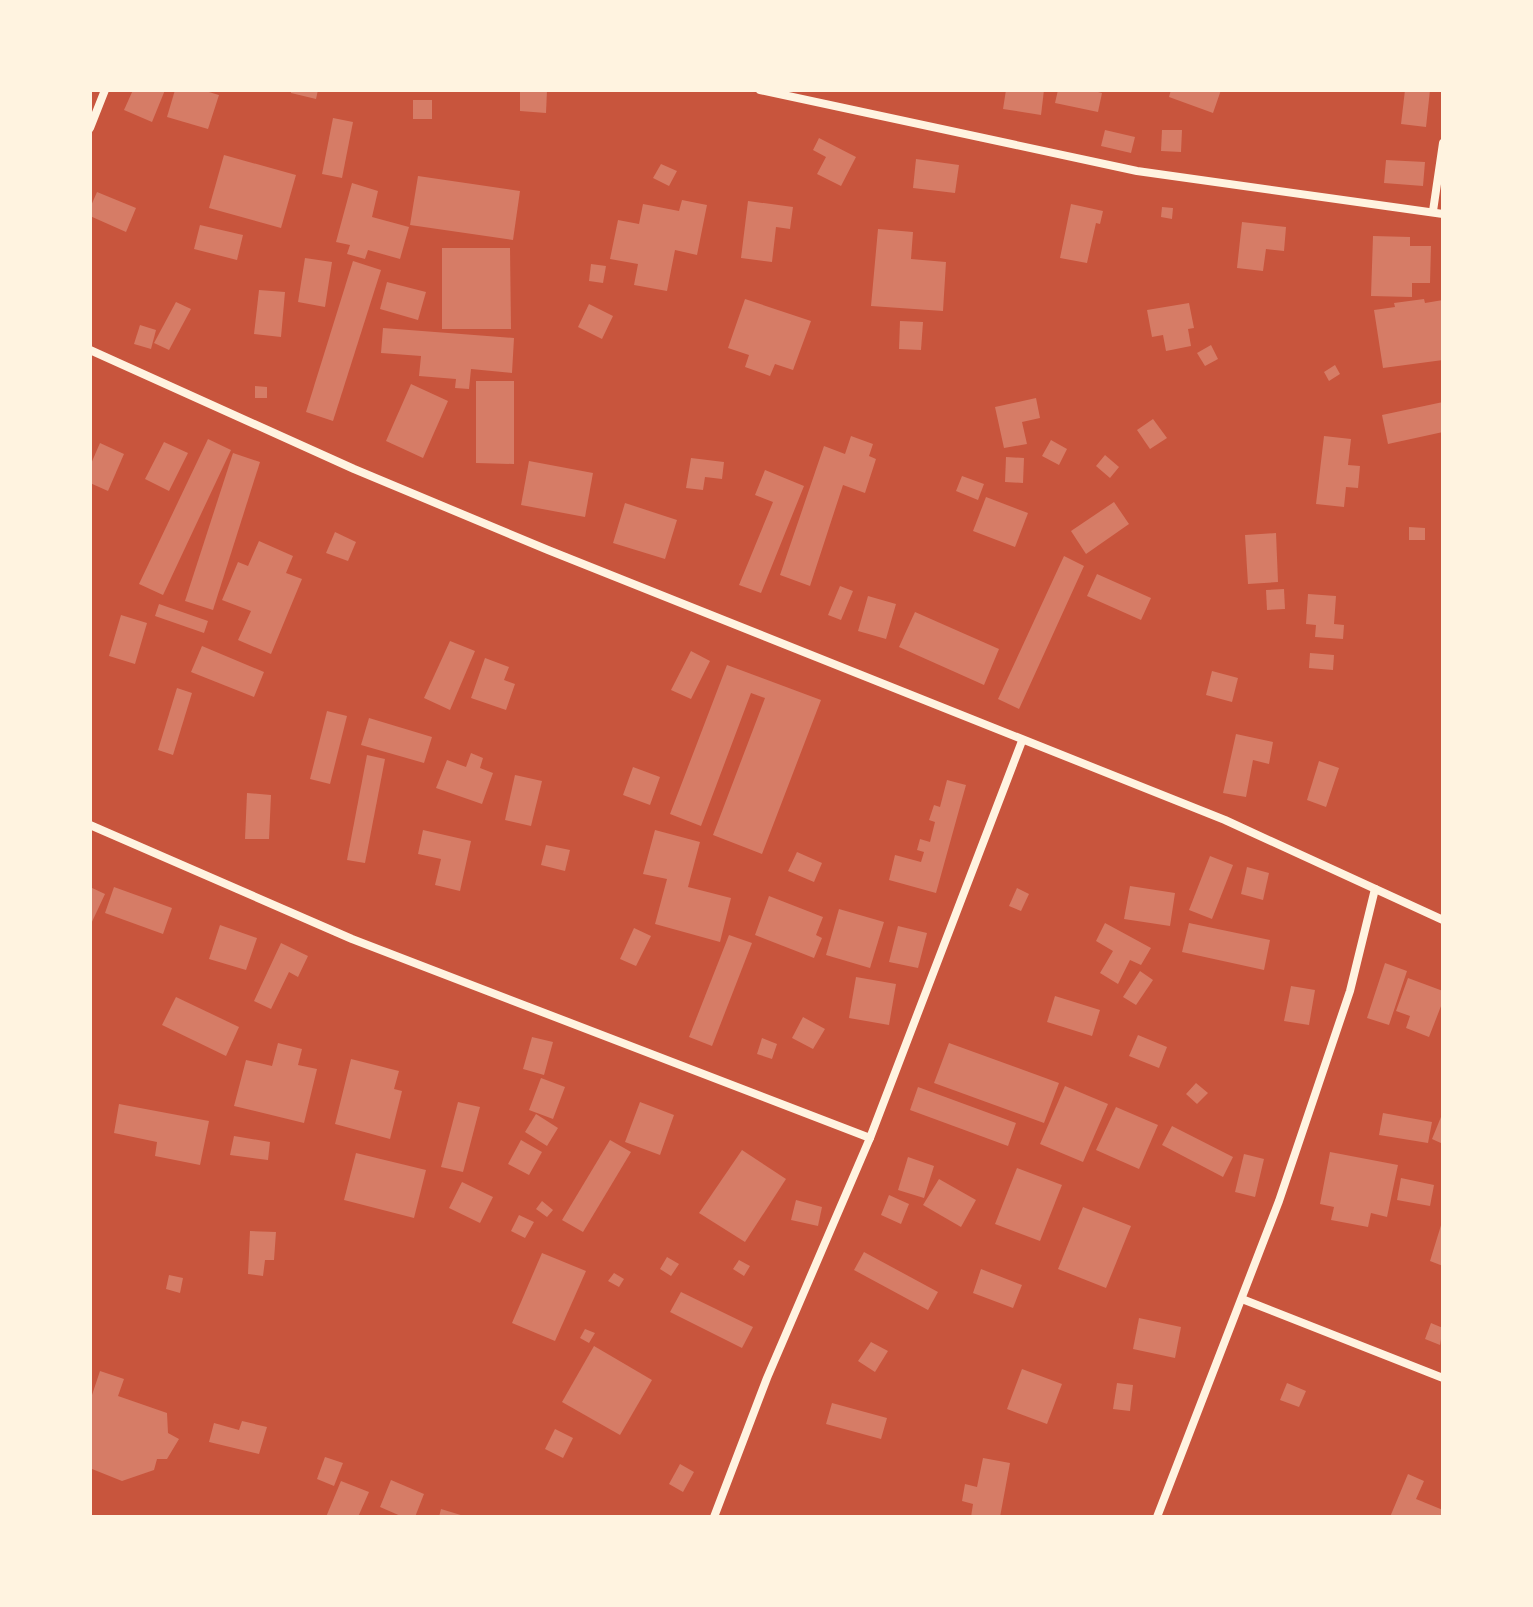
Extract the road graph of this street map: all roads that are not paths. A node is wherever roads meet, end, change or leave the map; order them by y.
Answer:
1 (105, 90) edge
2 (760, 90) edge
3 (90, 128) edge
4 (1443, 143) edge
5 (1433, 211) junction
6 (1443, 214) edge
7 (90, 350) edge
8 (1022, 741) junction
9 (90, 825) edge
10 (1375, 889) junction
11 (1443, 920) edge
12 (870, 1138) junction
13 (1242, 1299) junction
14 (1443, 1378) edge
15 (714, 1517) edge
16 (1157, 1517) edge

1 - 3 street
2 - 5 street
4 - 5 street
5 - 6 street
7 - 8 street
8 - 10 street
8 - 12 street
9 - 12 street
10 - 11 street
10 - 13 street
12 - 15 street
13 - 14 street
13 - 16 street

